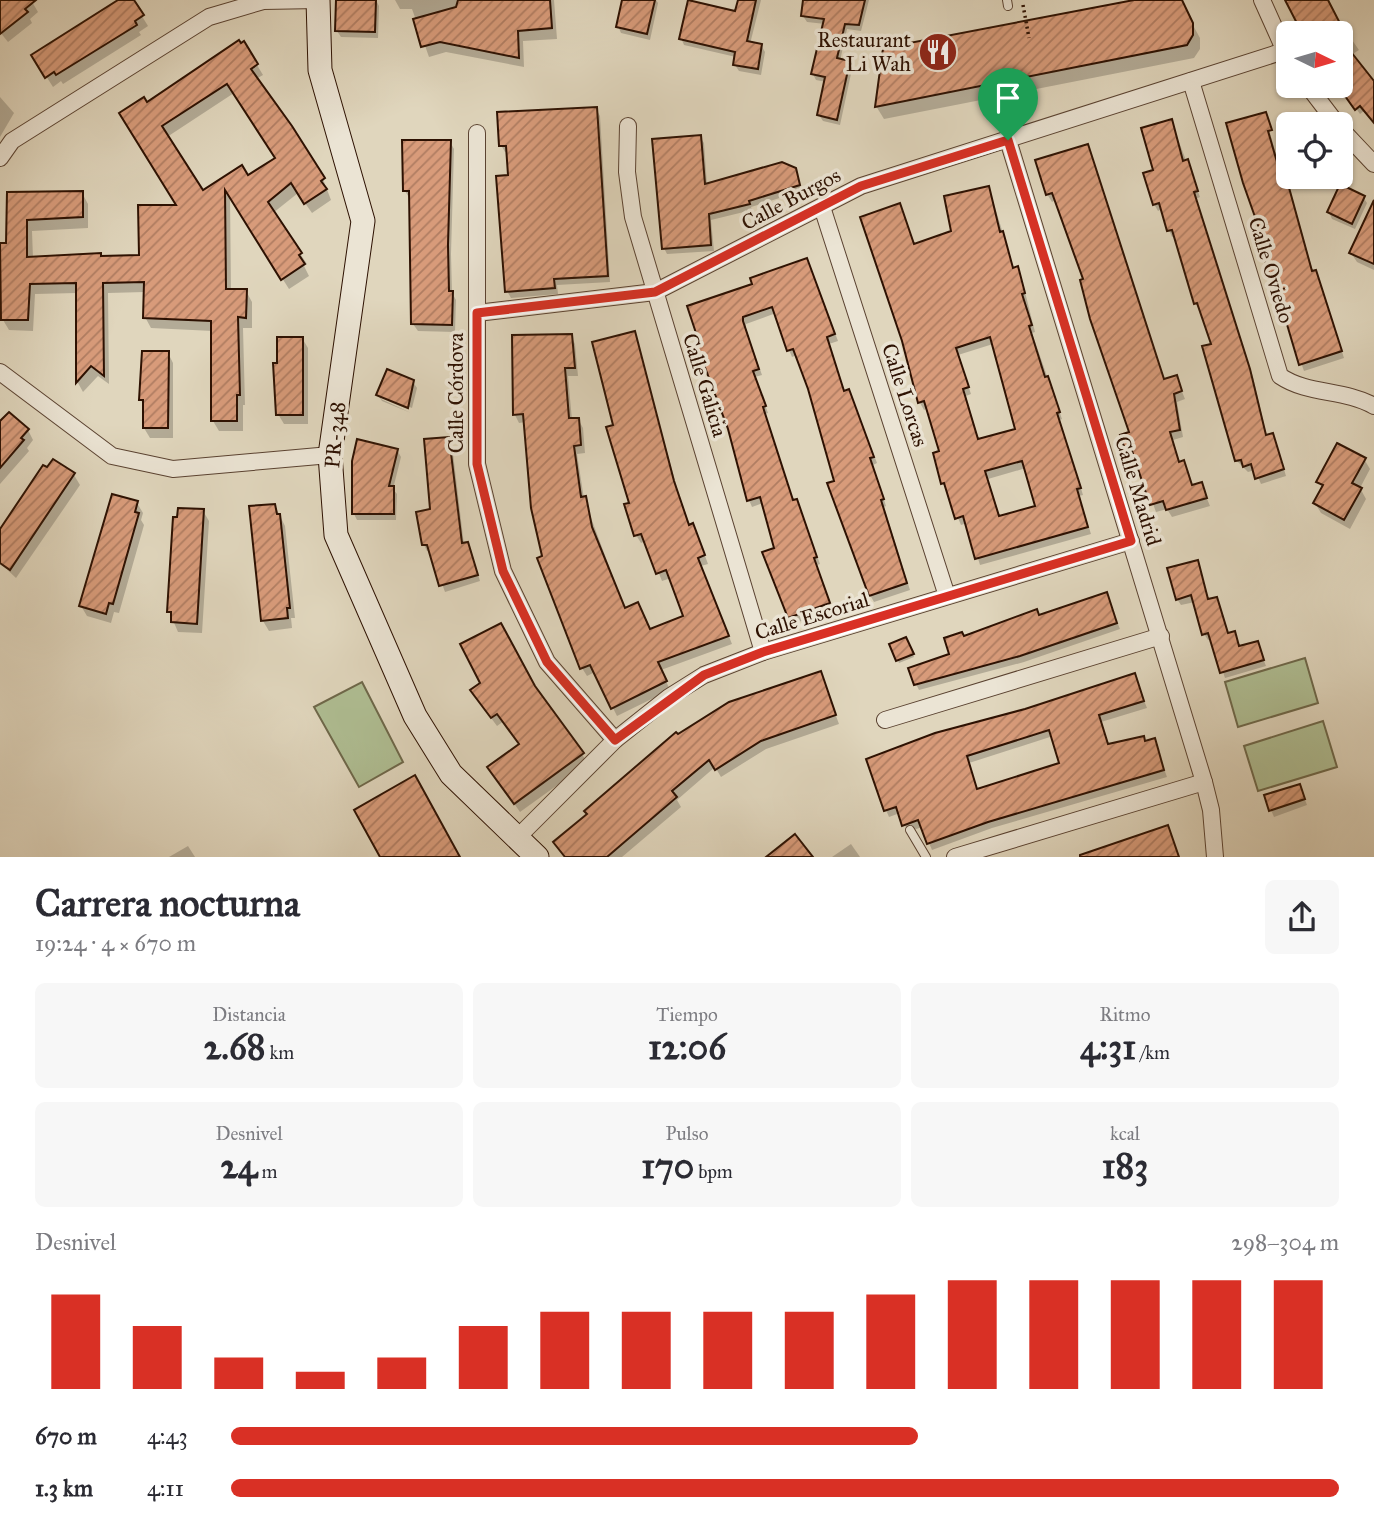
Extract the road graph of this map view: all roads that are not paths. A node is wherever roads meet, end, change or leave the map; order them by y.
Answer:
1 (318, 0) edge
2 (1262, 0) edge
3 (1276, 32) edge
4 (1276, 57) edge
5 (1191, 81) junction
6 (1317, 98) edge
7 (1000, 99) dead end
8 (1328, 112) edge
9 (628, 126) dead end
10 (477, 133) dead end
11 (1008, 140) junction
12 (1353, 141) edge
13 (0, 158) edge
14 (1374, 164) edge
15 (822, 207) junction
16 (655, 292) junction
17 (477, 313) junction
18 (0, 372) edge
19 (1374, 406) edge
20 (330, 455) junction
21 (1131, 541) junction
22 (947, 596) junction
23 (1161, 636) junction
24 (763, 652) junction
25 (885, 720) dead end
26 (615, 740) junction
27 (1204, 782) junction
28 (910, 830) dead end
29 (518, 837) junction
30 (537, 857) edge
31 (926, 857) edge
32 (955, 857) edge
33 (1214, 857) edge

1 - 13 street
1 - 20 street, PR-348 / PR-348
2 - 3 street
4 - 5 street, Calle Burgos
5 - 11 street, Calle Burgos
5 - 19 street, Calle Oviedo
6 - 8 street
7 - 11 lane
9 - 16 street, Calle Galicia
10 - 17 street, Calle Córdova
11 - 15 street, Calle Burgos
11 - 21 street, Calle Madrid
12 - 14 street
15 - 16 street, Calle Burgos
15 - 22 street, Calle Lorcas
16 - 17 street, Calle Burgos
16 - 24 street, Calle Galicia
17 - 26 street, Calle Córdova
18 - 20 street
20 - 29 street, PR-348 / PR-348
21 - 22 street, Calle Escorial
21 - 23 street, Calle Madrid
22 - 24 street, Calle Escorial
23 - 25 street
23 - 27 street, Calle Madrid
24 - 26 street, Calle Escorial
26 - 29 street, Calle Escorial
27 - 32 street
27 - 33 street, Calle Madrid
28 - 31 lane
29 - 30 street, PR-348 / PR-348

